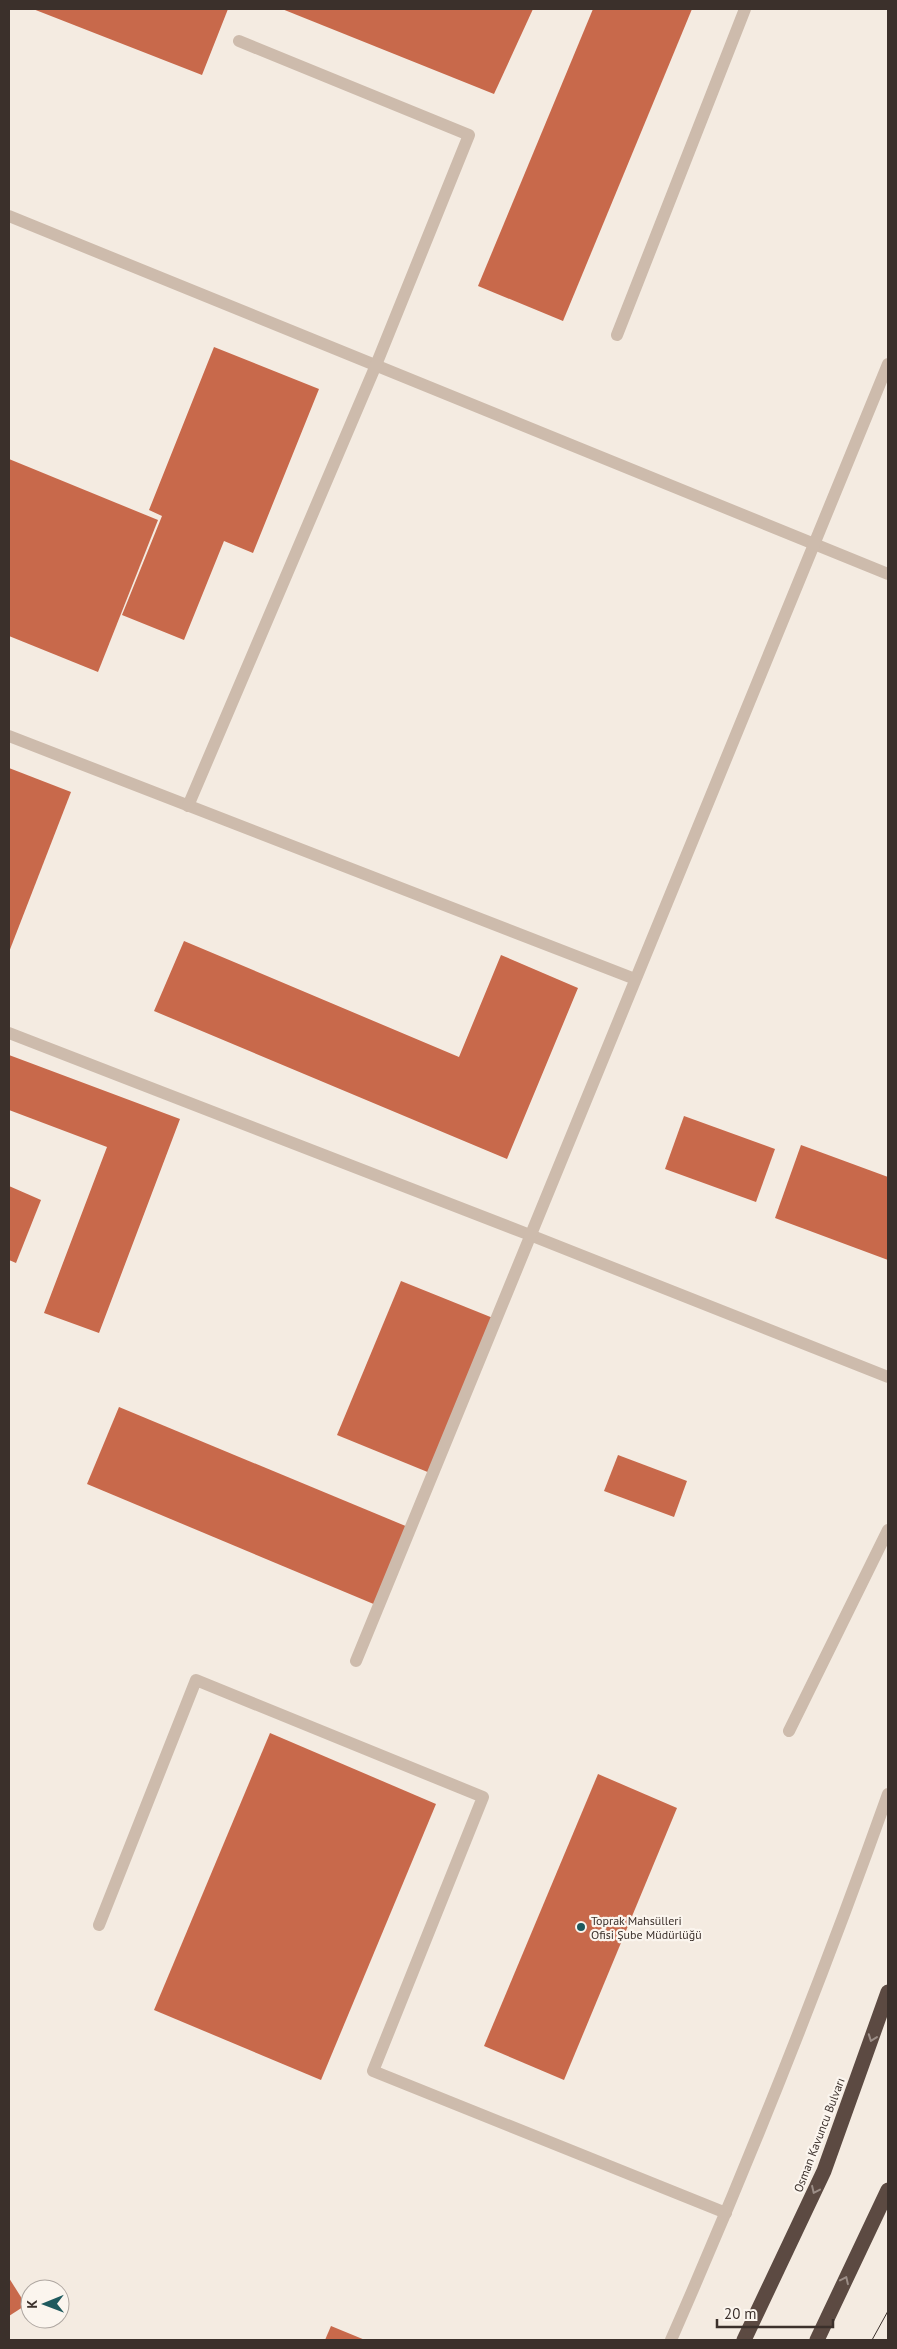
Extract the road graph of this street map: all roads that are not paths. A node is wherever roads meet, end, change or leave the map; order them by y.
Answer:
1 (745, 9) edge
2 (239, 41) dead end
3 (9, 216) edge
4 (617, 336) dead end
5 (888, 364) edge
6 (376, 365) junction
7 (814, 544) junction
8 (888, 574) edge
9 (9, 736) edge
10 (188, 806) junction
11 (635, 979) junction
12 (9, 1033) edge
13 (530, 1235) junction
14 (888, 1377) edge
15 (888, 1530) edge
16 (356, 1661) dead end
17 (789, 1731) dead end
18 (888, 1794) edge
19 (99, 1926) dead end
20 (888, 1992) edge
21 (888, 2190) edge
22 (726, 2213) junction
23 (671, 2340) edge
24 (744, 2340) edge
25 (817, 2340) edge

1 - 4 street
2 - 6 street
3 - 6 street
5 - 7 street
6 - 7 street
6 - 10 street
7 - 8 street
7 - 11 street
9 - 10 street
10 - 11 street
11 - 13 street
12 - 13 street
13 - 14 street
13 - 16 street
15 - 17 street
18 - 22 street
19 - 22 street
20 -> 24 highway, Osman Kavuncu Bulvarı
25 -> 21 highway
22 - 23 street

